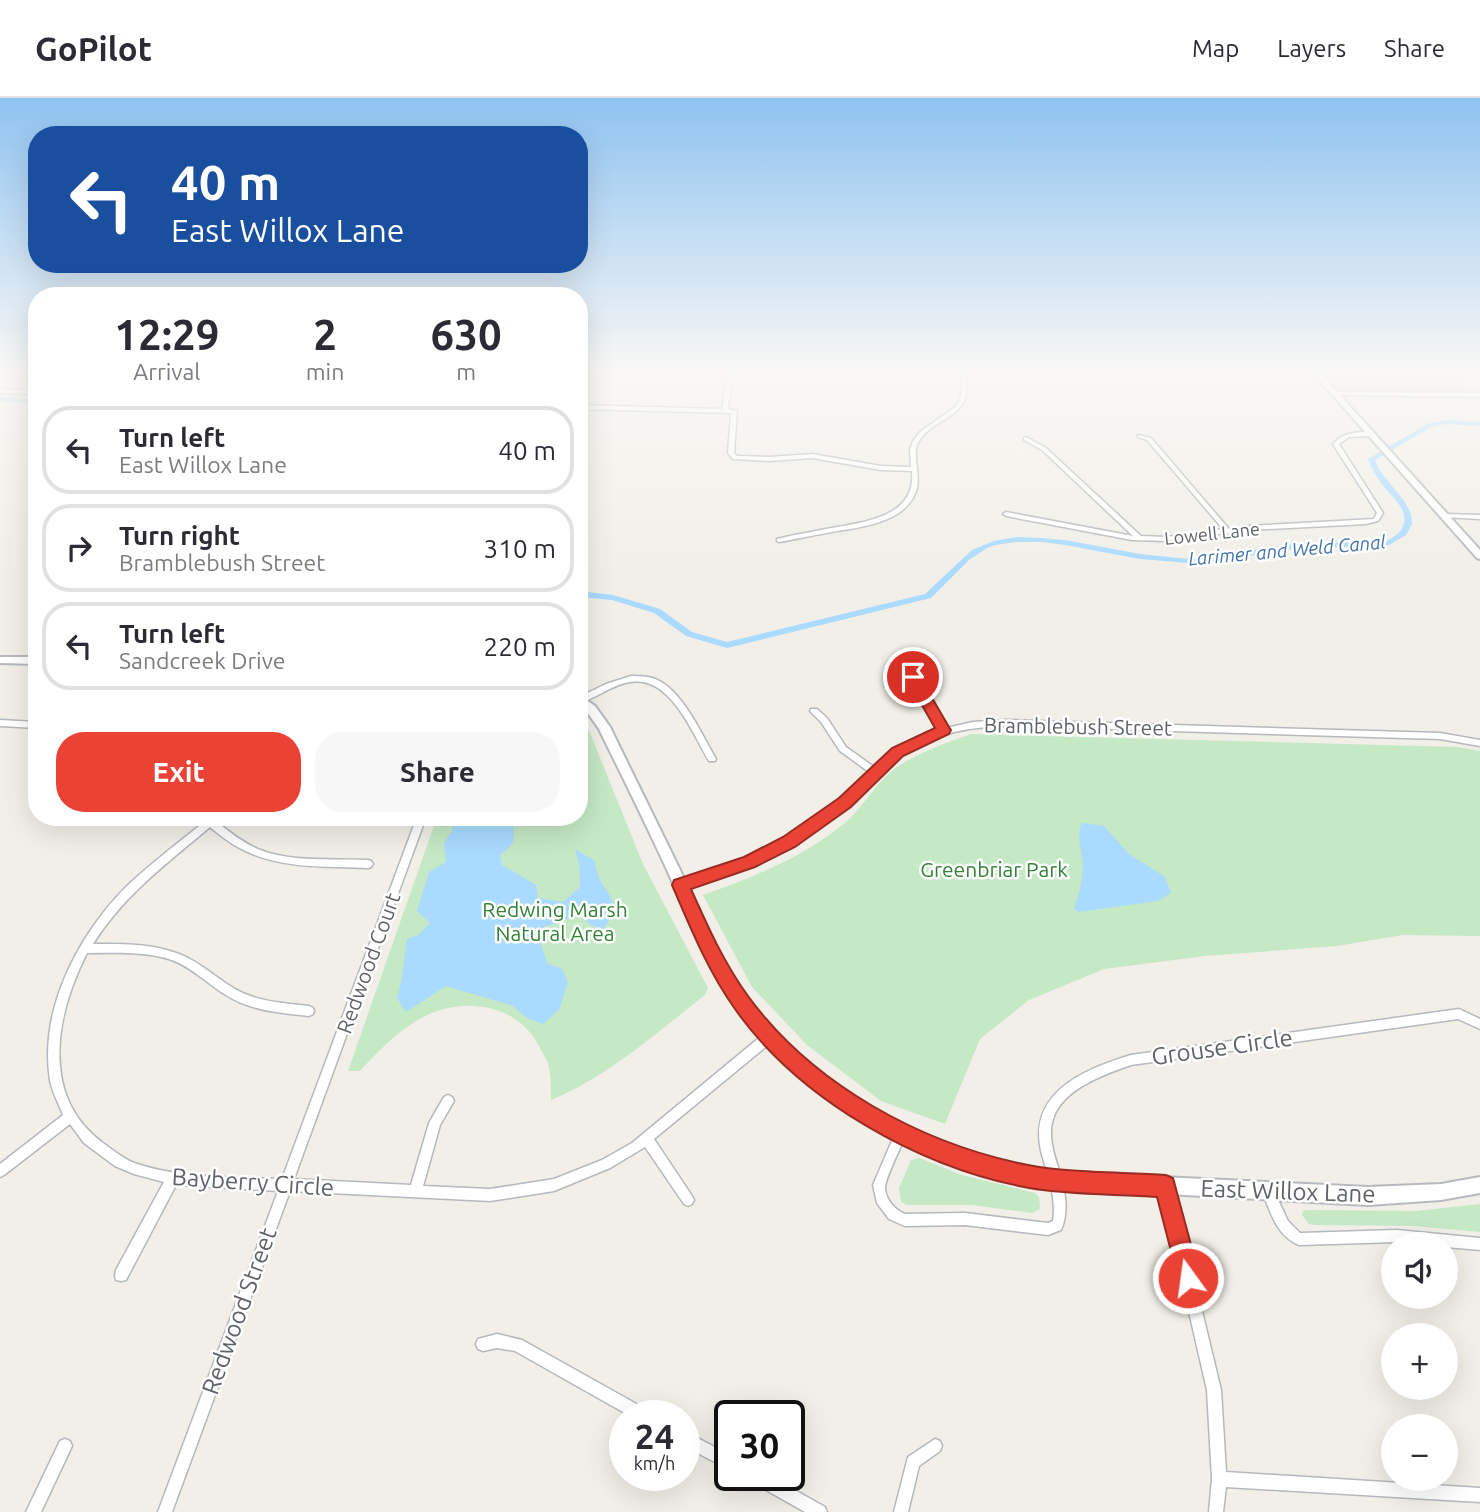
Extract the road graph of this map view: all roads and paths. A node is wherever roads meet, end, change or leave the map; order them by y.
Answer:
1 (732, 438) edge
2 (918, 438) edge
3 (1146, 438) edge
4 (1343, 438) edge
5 (1374, 438) edge
6 (1026, 439) dead end
7 (1380, 445) joint
8 (915, 469) junction
9 (1006, 514) dead end
10 (1444, 516) junction
11 (1480, 517) edge
12 (1229, 532) junction
13 (1139, 538) junction
14 (779, 540) dead end
15 (1480, 556) edge
16 (0, 660) edge
17 (28, 661) edge
18 (898, 663) dead end
19 (588, 694) edge
20 (588, 709) edge
21 (814, 711) dead end
22 (0, 723) edge
23 (28, 725) edge
24 (944, 730) junction
25 (1480, 743) edge
26 (712, 759) dead end
27 (875, 772) junction
28 (201, 826) edge
29 (218, 826) edge
30 (419, 826) edge
31 (368, 864) dead end
32 (680, 885) junction
33 (83, 949) junction
34 (309, 1012) dead end
35 (1480, 1024) edge
36 (770, 1036) junction
37 (448, 1101) dead end
38 (314, 1110) joint
39 (71, 1116) junction
40 (901, 1133) junction
41 (647, 1139) junction
42 (0, 1171) edge
43 (173, 1178) junction
44 (1057, 1180) junction
45 (286, 1184) junction
46 (1480, 1185) edge
47 (1166, 1186) junction
48 (1268, 1191) junction
49 (415, 1192) junction
50 (688, 1200) dead end
51 (1480, 1244) edge
52 (121, 1275) dead end
53 (483, 1344) dead end
54 (615, 1400) edge
55 (65, 1446) dead end
56 (935, 1447) dead end
57 (1219, 1479) junction
58 (782, 1491) edge
59 (1480, 1495) edge
60 (33, 1512) edge
61 (165, 1512) edge
62 (820, 1512) edge
63 (901, 1512) edge
64 (1216, 1512) edge

1 - 8 street
2 - 8 street
3 - 12 street
4 - 12 street, Lowell Lane
5 - 7 main road
6 - 13 street
7 - 10 main road
8 - 14 street
9 - 13 street, Lowell Lane
10 - 11 street
10 - 15 main road
12 - 13 street, Lowell Lane
16 - 17 main road
18 - 24 street
19 - 26 street
20 - 32 main road, East Willox Lane
21 - 27 street
22 - 23 street
24 - 25 street, Bramblebush Street
24 - 27 street, Bramblebush Street
27 - 32 street, Bramblebush Street
28 - 33 street, Bayberry Circle
29 - 31 street
30 - 38 street, Redwood Court
32 - 36 main road, East Willox Lane
33 - 34 street
33 - 39 street, Bayberry Circle
35 - 44 street, Grouse Circle
36 - 40 main road, East Willox Lane
36 - 41 street, Bayberry Circle
37 - 49 street
38 - 45 street, Redwood Street
39 - 42 street
39 - 43 street, Bayberry Circle
40 - 44 main road, East Willox Lane
40 - 44 street, Grouse Circle
41 - 49 street, Bayberry Circle
41 - 50 street
43 - 45 street, Bayberry Circle
43 - 52 street
44 - 47 main road, East Willox Lane
45 - 49 street, Bayberry Circle
45 - 61 street, Redwood Street
46 - 48 main road, East Willox Lane
47 - 48 main road, East Willox Lane
47 - 57 street
48 - 51 street
53 - 54 street
55 - 60 street
56 - 63 street
57 - 59 street
57 - 64 street
58 - 62 street

